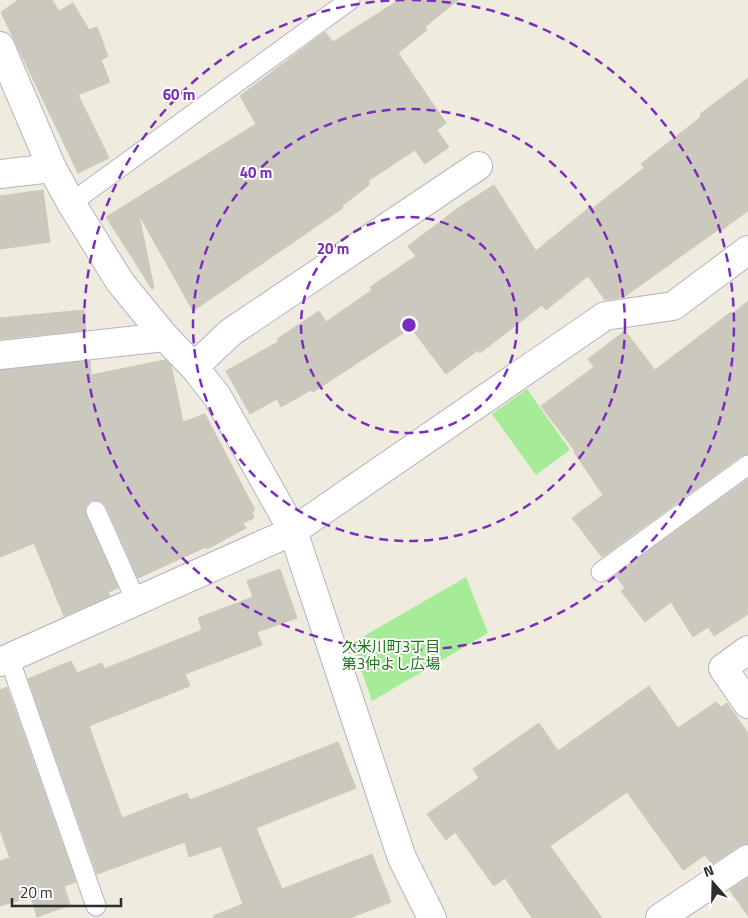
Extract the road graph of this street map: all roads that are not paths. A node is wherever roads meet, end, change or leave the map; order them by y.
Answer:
1 (350, 0) edge
2 (0, 46) edge
3 (478, 166) dead end
4 (52, 168) junction
5 (0, 174) edge
6 (71, 203) junction
7 (748, 250) edge
8 (165, 337) junction
9 (0, 355) edge
10 (194, 367) junction
11 (748, 465) edge
12 (96, 511) dead end
13 (293, 531) junction
14 (601, 572) dead end
15 (136, 601) junction
16 (748, 650) edge
17 (5, 660) edge
18 (748, 704) edge
19 (748, 859) edge
20 (96, 906) dead end
21 (432, 918) edge
22 (660, 918) edge

1 - 6 lane
2 - 4 street
3 - 10 street
4 - 5 street
4 - 6 street
6 - 8 street
7 - 13 street
8 - 9 street
8 - 10 street
10 - 13 street
11 - 14 lane
12 - 15 lane
13 - 15 street
13 - 21 street
15 - 17 street
16 - 18 street
17 - 20 lane
19 - 22 street

